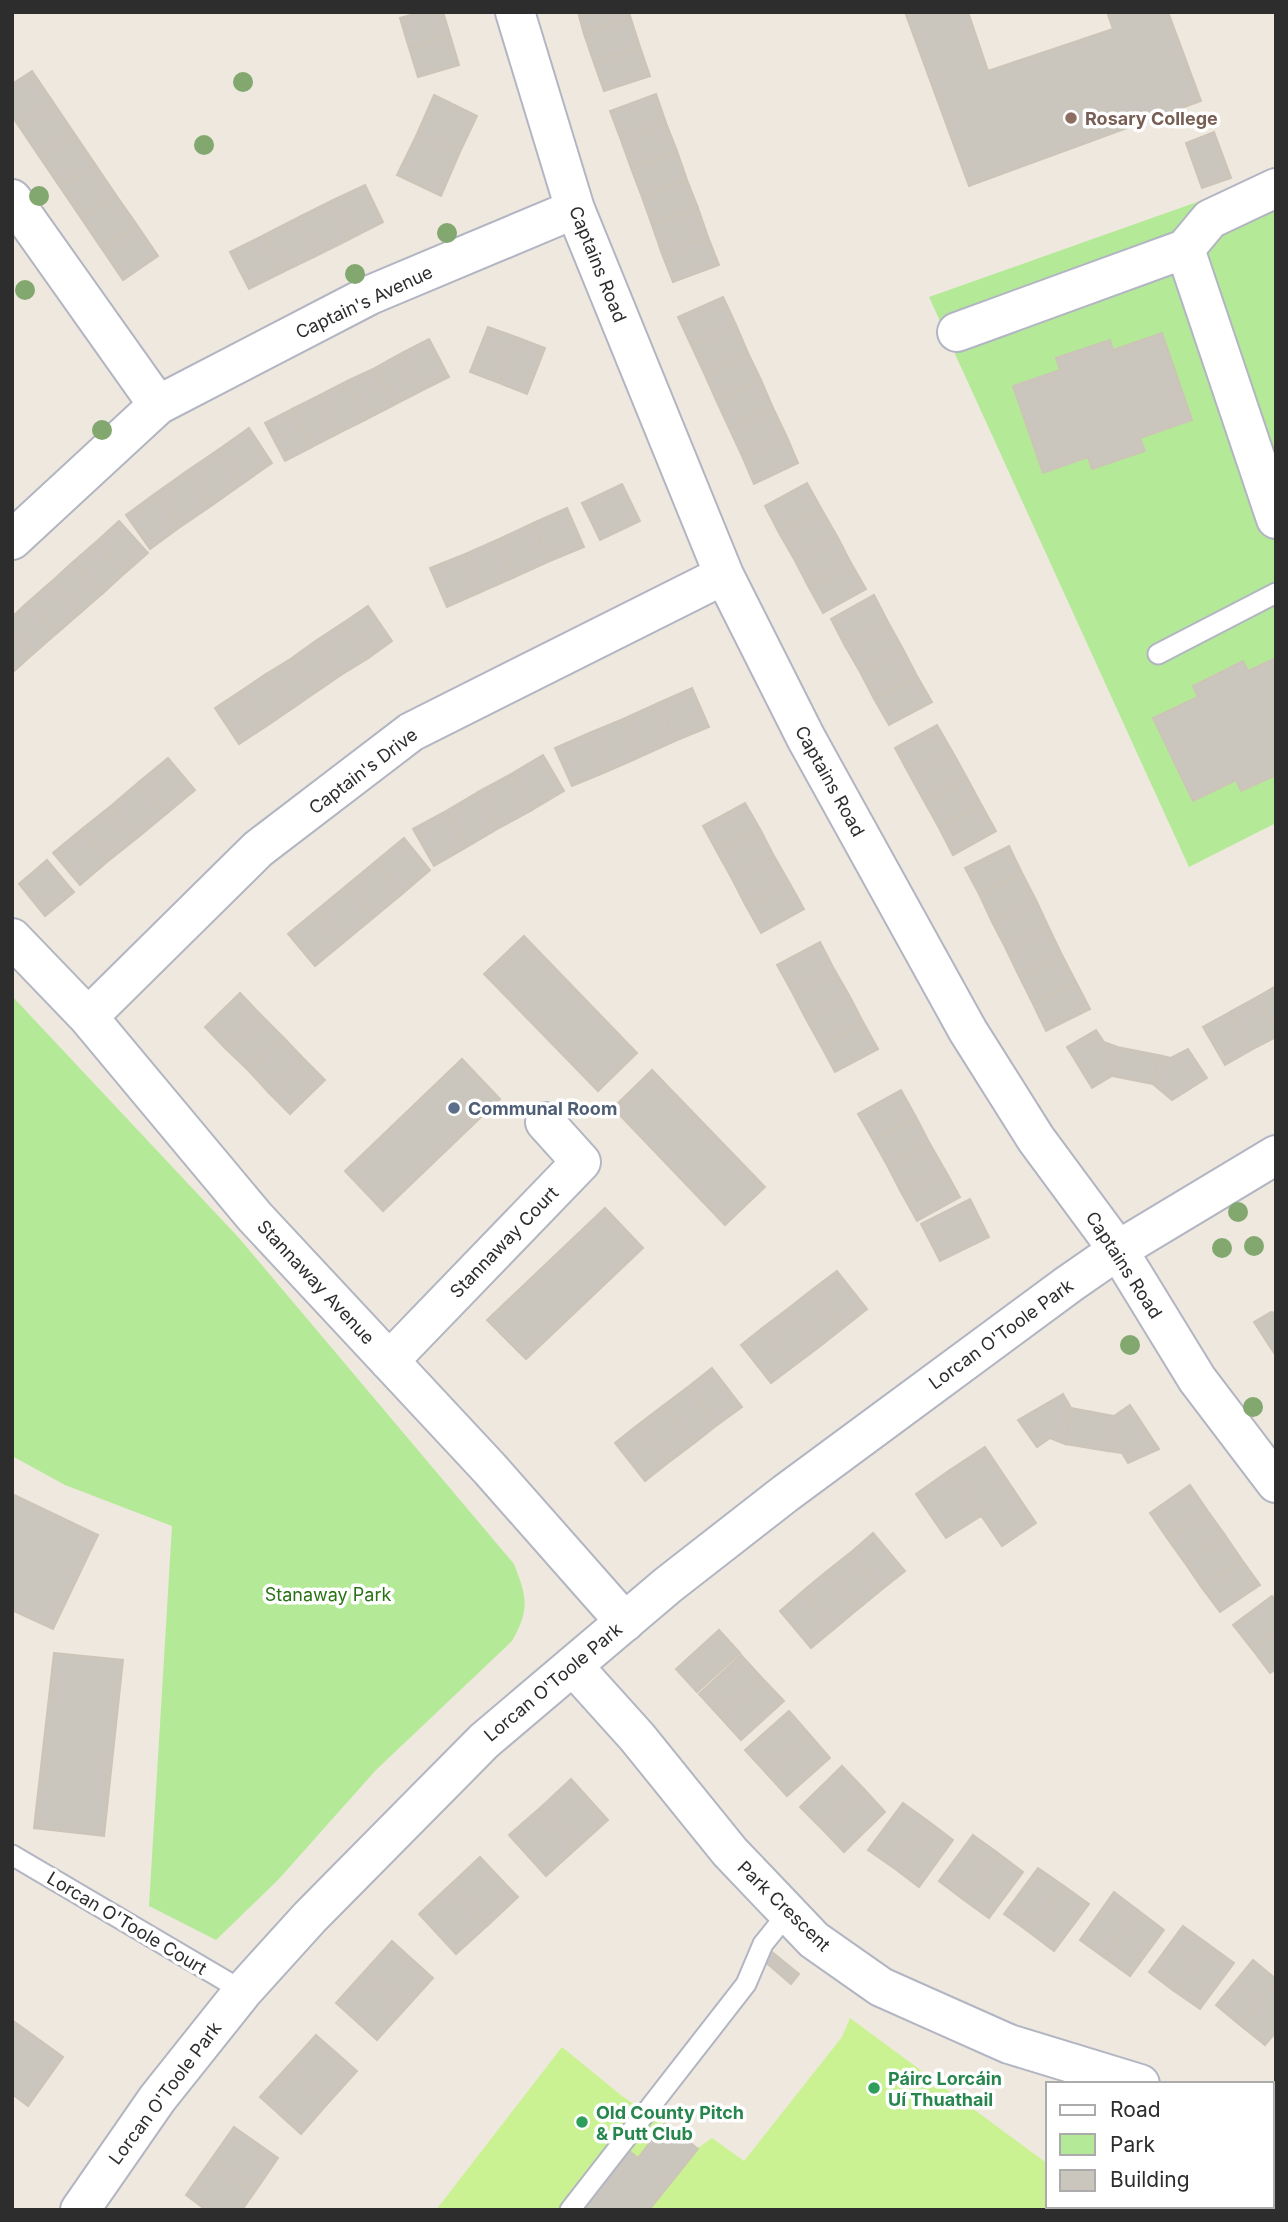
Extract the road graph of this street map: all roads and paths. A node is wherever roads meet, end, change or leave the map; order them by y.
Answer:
1 (514, 12) edge
2 (1276, 188) edge
3 (12, 200) edge
4 (575, 209) junction
5 (1185, 249) junction
6 (957, 332) dead end
7 (158, 405) junction
8 (1276, 519) edge
9 (12, 540) edge
10 (724, 575) junction
11 (1276, 593) edge
12 (1158, 653) dead end
13 (15, 946) edge
14 (88, 1017) junction
15 (545, 1122) dead end
16 (1276, 1155) edge
17 (1118, 1250) junction
18 (389, 1361) junction
19 (1276, 1483) edge
20 (625, 1622) junction
21 (573, 1667) junction
22 (12, 1855) edge
23 (788, 1913) junction
24 (243, 1991) junction
25 (1133, 2082) edge
26 (80, 2210) edge
27 (570, 2210) edge

1 - 4 street, Captains Road
2 - 5 street
3 - 7 street
4 - 7 street, Captain's Avenue
4 - 10 street, Captains Road
5 - 6 street
5 - 8 street
7 - 9 street, Captain's Avenue
10 - 14 street, Captain's Drive
10 - 17 street, Captains Road
11 - 12 lane
13 - 14 street, Stannaway Avenue
14 - 18 street, Stannaway Avenue
15 - 18 street, Stannaway Court
16 - 17 street, Lorcan O'Toole Park
17 - 19 street, Captains Road
17 - 20 street, Lorcan O'Toole Park
18 - 20 street, Stannaway Avenue
20 - 21 street, Lorcan O'Toole Park
21 - 23 street, Park Crescent
21 - 24 street, Lorcan O'Toole Park
22 - 24 lane, Lorcan O'Toole Court
23 - 25 street, Park Crescent
23 - 27 lane
24 - 26 street, Lorcan O'Toole Park

